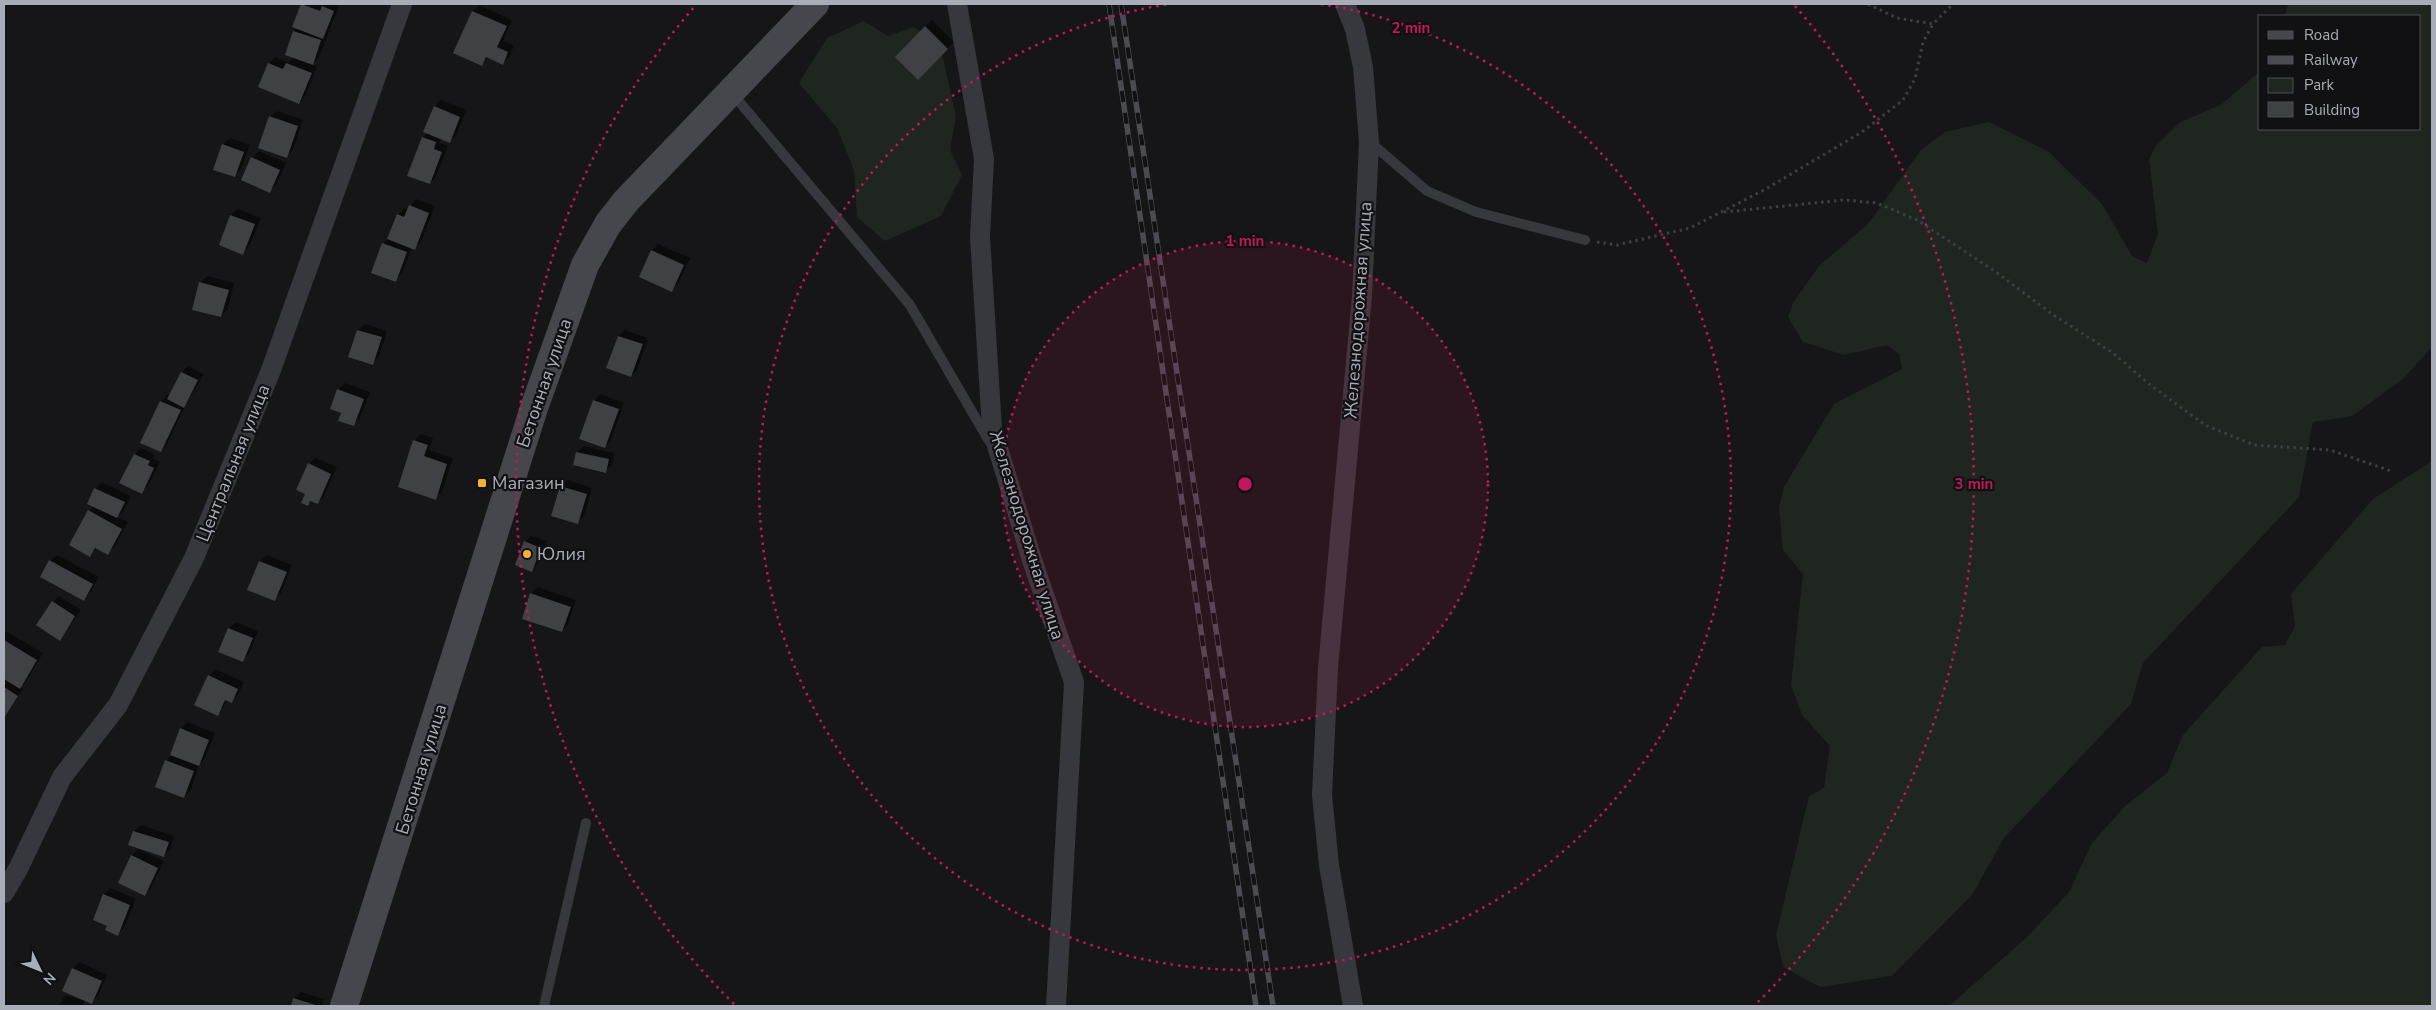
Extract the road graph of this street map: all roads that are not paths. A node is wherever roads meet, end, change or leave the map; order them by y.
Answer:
1 (402, 4) edge
2 (815, 4) edge
3 (957, 4) edge
4 (1345, 4) edge
5 (731, 91) junction
6 (1369, 142) junction
7 (1586, 240) road end
8 (1003, 464) junction
9 (586, 822) dead end
10 (4, 893) edge
11 (344, 1006) edge
12 (544, 1006) edge
13 (1056, 1006) edge
14 (1353, 1006) edge

1 - 10 street, Центральная улица
2 - 5 main road, Бетонная улица
3 - 8 street, Железнодорожная улица
4 - 6 street, Железнодорожная улица
5 - 8 lane
5 - 11 main road, Бетонная улица
6 - 7 lane
6 - 14 street, Железнодорожная улица
8 - 13 street, Железнодорожная улица
9 - 12 lane

